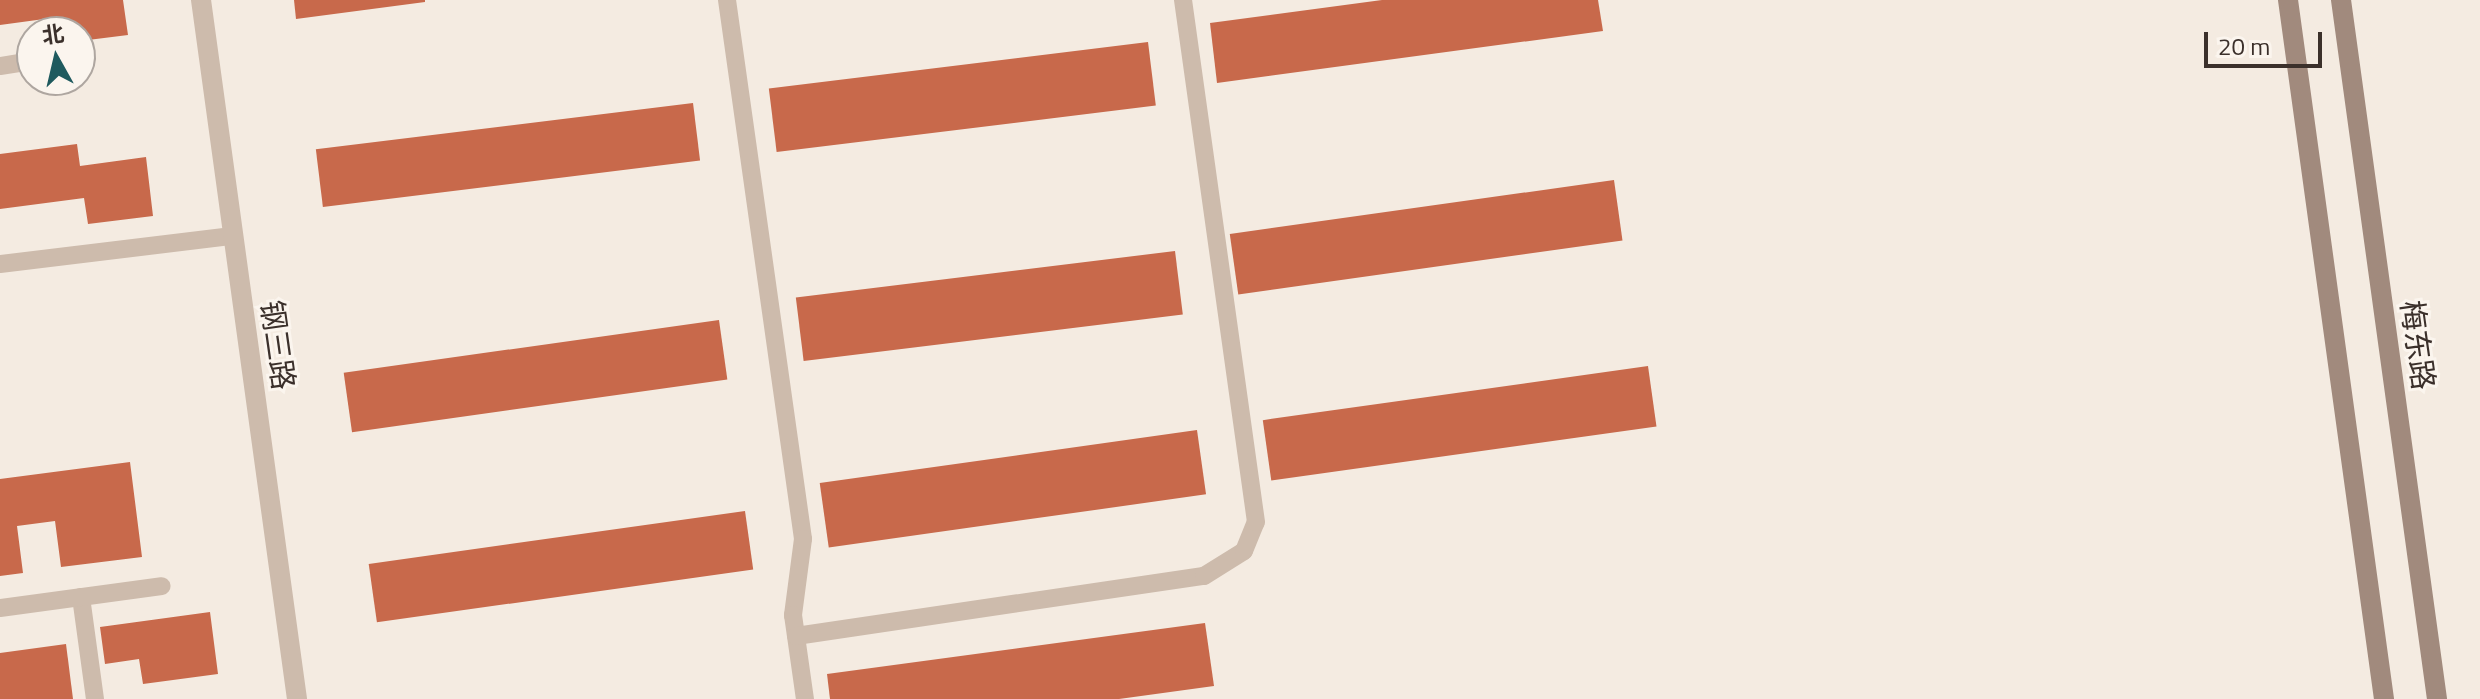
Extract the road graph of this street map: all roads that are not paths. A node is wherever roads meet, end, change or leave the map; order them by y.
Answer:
1 (201, 0) edge
2 (727, 0) edge
3 (1183, 0) edge
4 (2288, 0) edge
5 (2341, 0) edge
6 (232, 236) junction
7 (0, 264) edge
8 (162, 586) dead end
9 (81, 597) junction
10 (0, 608) edge
11 (796, 636) junction
12 (95, 699) edge
13 (297, 699) edge
14 (805, 699) edge
15 (2384, 699) edge
16 (2437, 699) edge

1 - 6 street, 钢三路
2 - 11 lane
3 - 11 lane
4 - 15 main road
5 - 16 main road, 梅东路
6 - 7 lane
6 - 13 street, 钢三路
8 - 9 lane
9 - 10 lane
9 - 12 lane
11 - 14 lane

